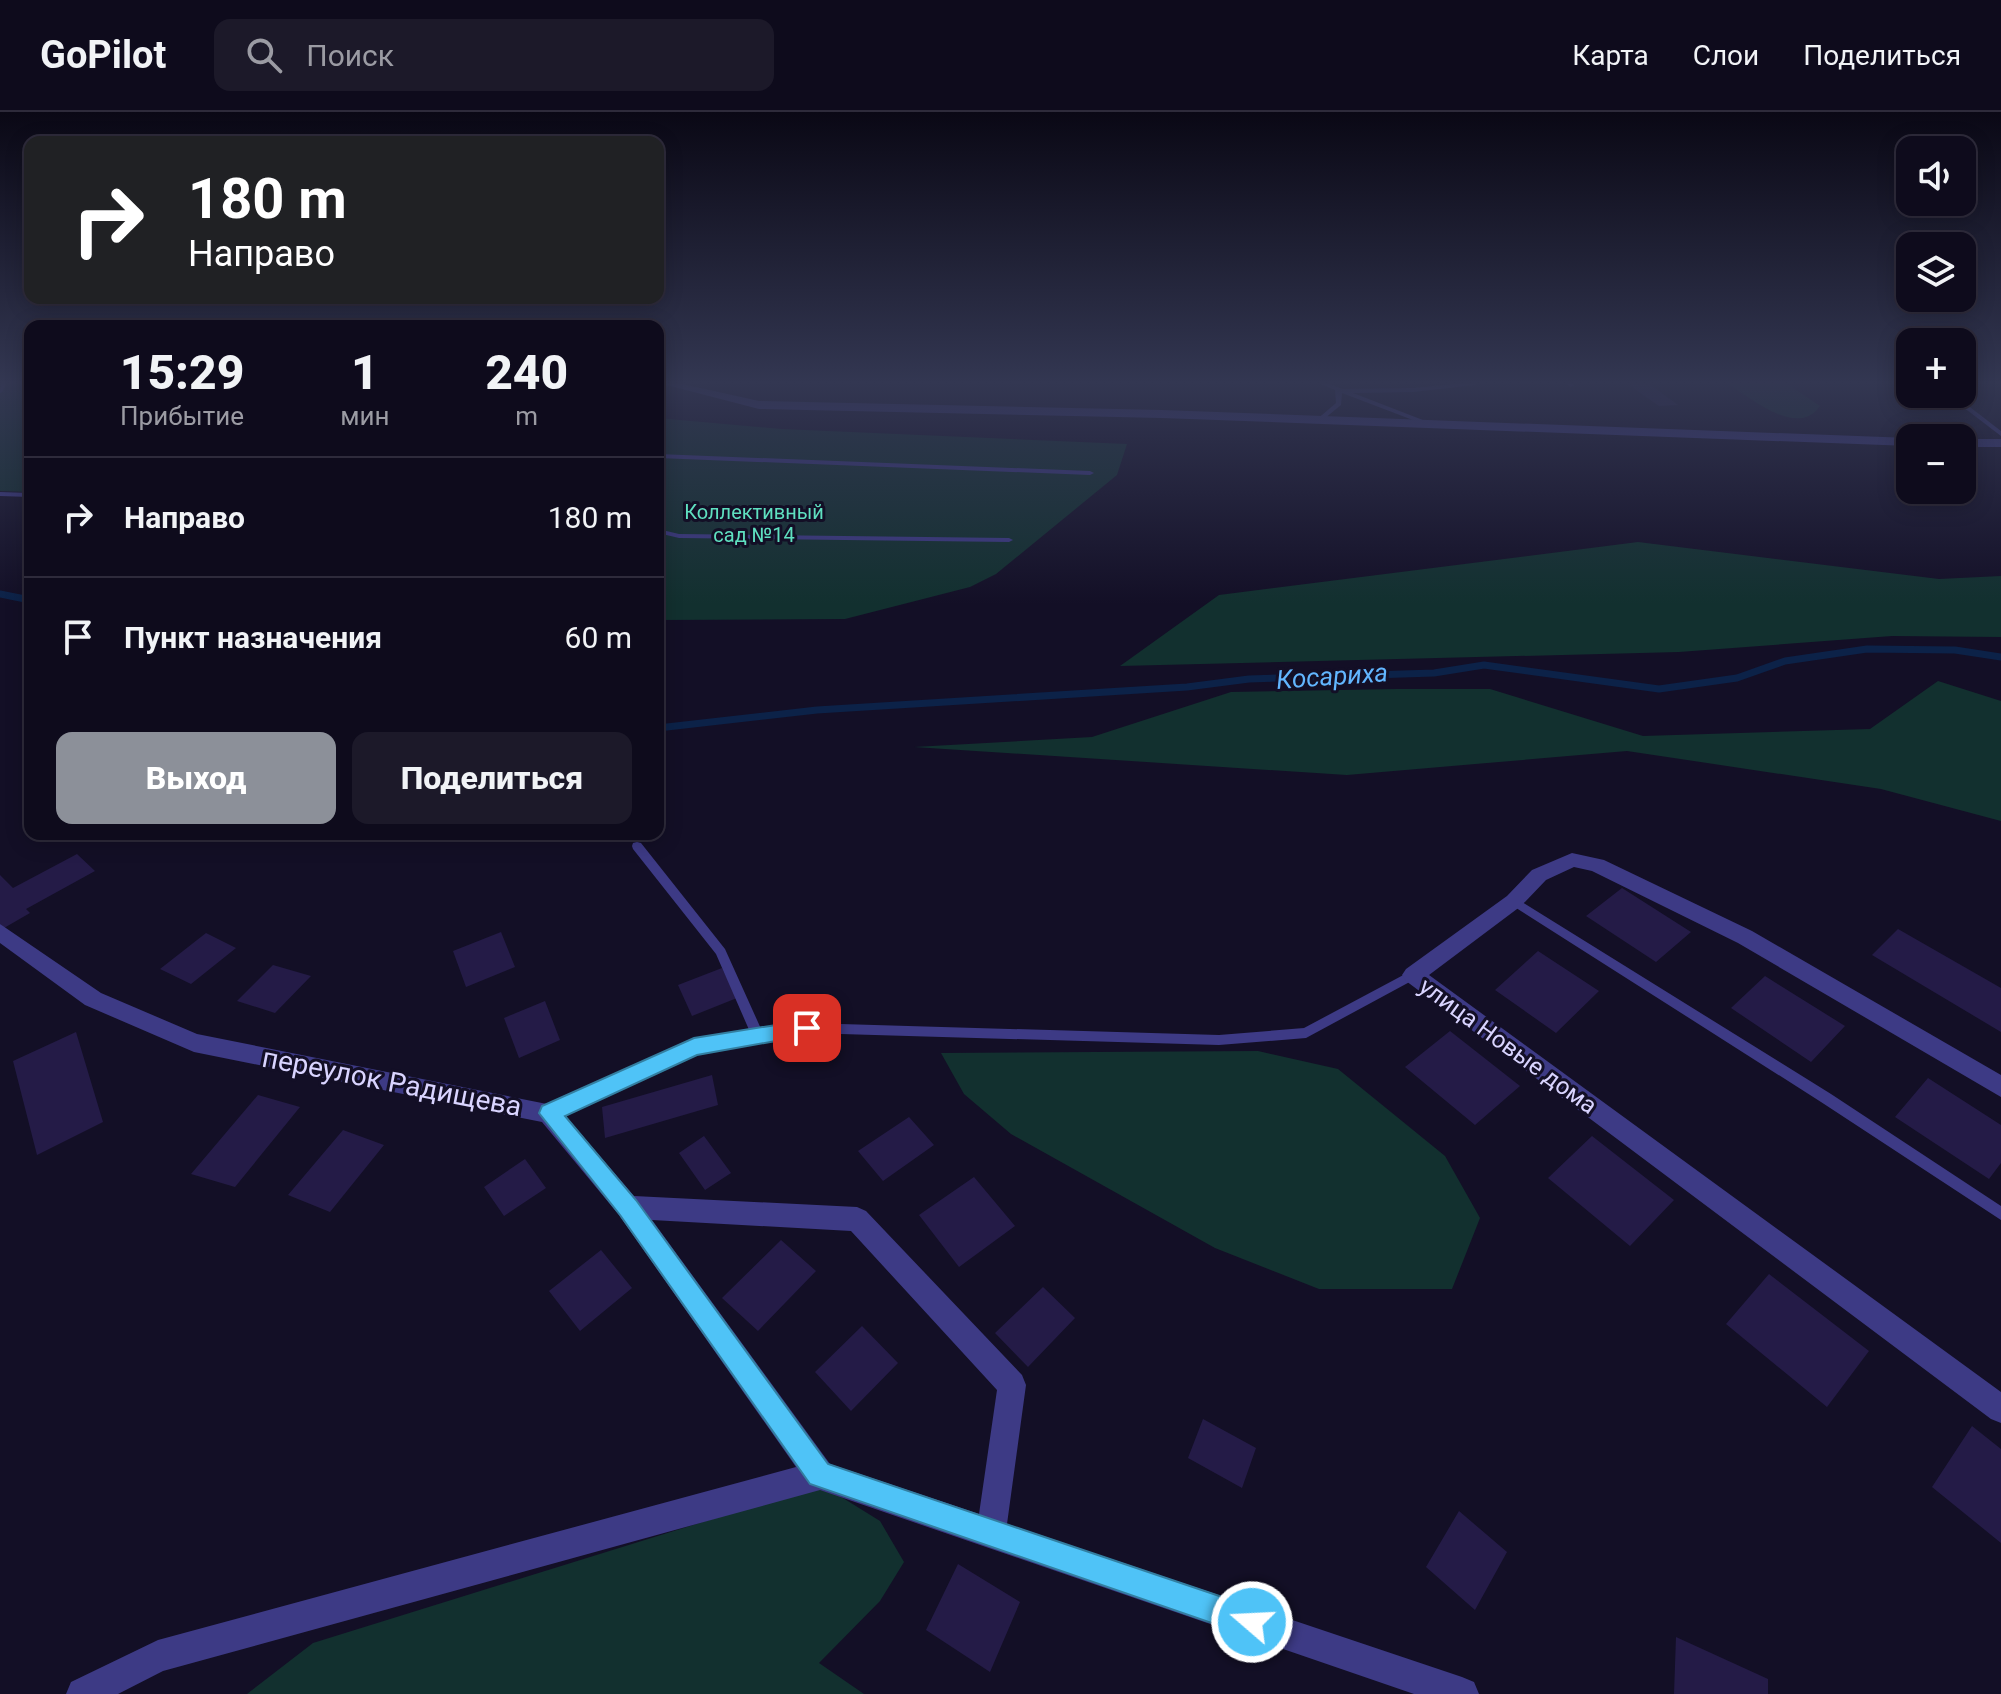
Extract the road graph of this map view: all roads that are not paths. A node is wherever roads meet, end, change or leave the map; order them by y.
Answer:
1 (679, 457) edge
2 (1090, 473) dead end
3 (0, 494) edge
4 (24, 495) edge
5 (664, 532) edge
6 (1009, 540) dead end
7 (637, 846) dead end
8 (1514, 901) junction
9 (0, 932) edge
10 (1413, 975) junction
11 (758, 1036) junction
12 (2001, 1087) edge
13 (549, 1113) junction
14 (628, 1207) junction
15 (2001, 1214) edge
16 (2001, 1409) edge
17 (820, 1475) junction
18 (991, 1533) junction
19 (1457, 1693) edge
20 (83, 1694) edge

1 - 2 lane
3 - 4 lane
5 - 6 lane
7 - 11 lane
8 - 10 street, улица Новые дома
8 - 12 street, улица Новые дома
8 - 15 lane
9 - 13 street, переулок Радищева
10 - 11 lane
10 - 16 street, улица Новые дома
11 - 13 lane
13 - 14 street, переулок Радищева
14 - 17 street, переулок Радищева
14 - 18 street
17 - 18 street
17 - 20 street
18 - 19 street

